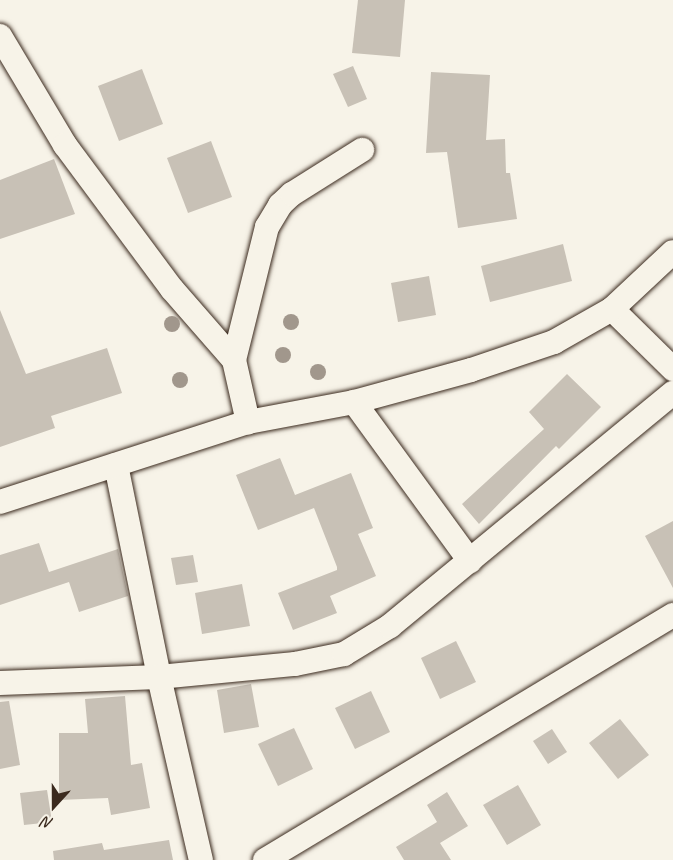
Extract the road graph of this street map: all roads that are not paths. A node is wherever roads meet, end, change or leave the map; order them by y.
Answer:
1 (0, 36) edge
2 (8, 73) edge
3 (363, 150) dead end
4 (673, 252) edge
5 (612, 309) junction
6 (234, 360) junction
7 (673, 369) edge
8 (673, 393) edge
9 (354, 402) junction
10 (248, 422) junction
11 (116, 465) junction
12 (0, 502) edge
13 (470, 561) junction
14 (673, 615) edge
15 (159, 677) junction
16 (0, 683) edge
17 (201, 860) edge
18 (265, 860) edge

1 - 2 street
2 - 6 street
3 - 6 street
4 - 5 street
5 - 7 street
5 - 9 street
6 - 10 street
8 - 13 street
9 - 10 street
9 - 13 street
10 - 11 street
11 - 12 street
11 - 15 street
13 - 15 street
14 - 18 street
15 - 16 street
15 - 17 street

